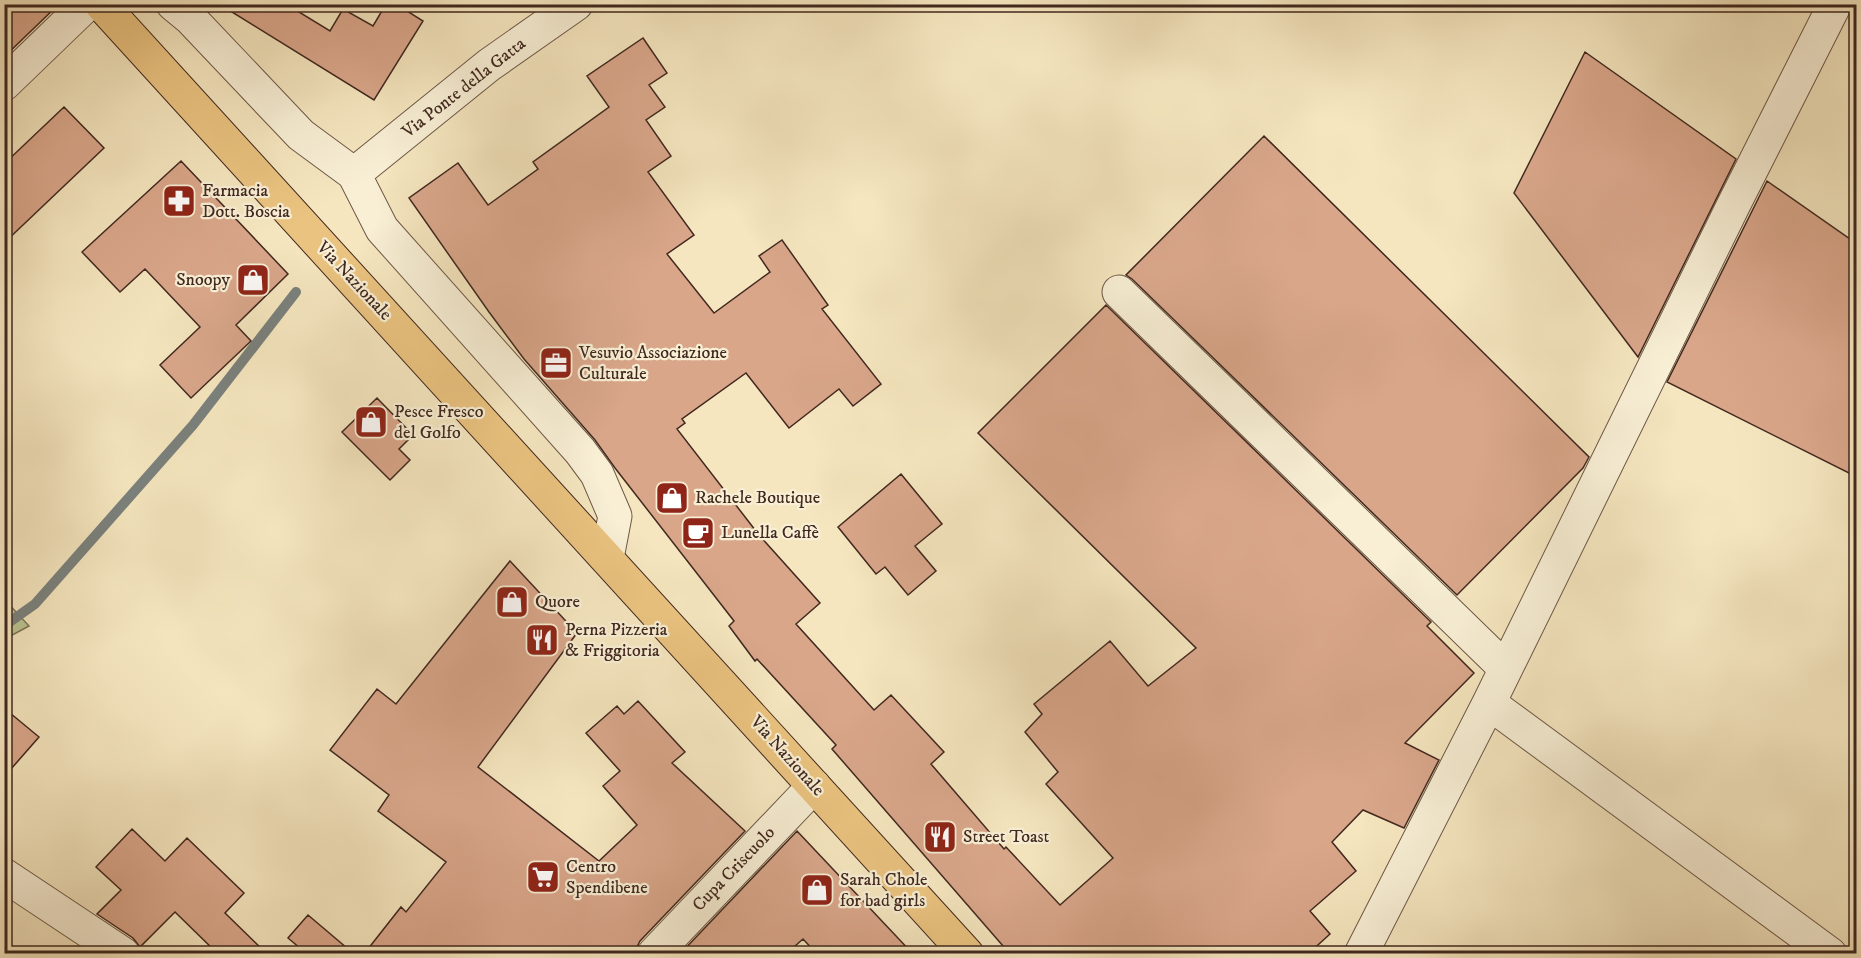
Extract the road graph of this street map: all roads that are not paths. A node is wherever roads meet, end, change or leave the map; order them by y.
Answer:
1 (87, 4) edge
2 (101, 4) edge
3 (173, 4) edge
4 (576, 4) edge
5 (1835, 4) edge
6 (4, 84) edge
7 (354, 174) junction
8 (1119, 292) dead end
9 (607, 558) junction
10 (1505, 668) junction
11 (1489, 703) junction
12 (814, 786) junction
13 (4, 875) edge
14 (123, 954) edge
15 (654, 954) edge
16 (967, 954) edge
17 (1361, 954) edge
18 (1830, 954) edge

1 - 6 street
2 - 9 main road, Via Nazionale
3 - 7 street
4 - 7 street, Via Ponte della Gatta
5 - 10 street
7 - 9 street
8 - 10 street
9 - 12 main road, Via Nazionale
10 - 11 street
11 - 17 street
11 - 18 street
12 - 15 street, Cupa Criscuolo
12 - 16 main road, Via Nazionale
13 - 14 street

